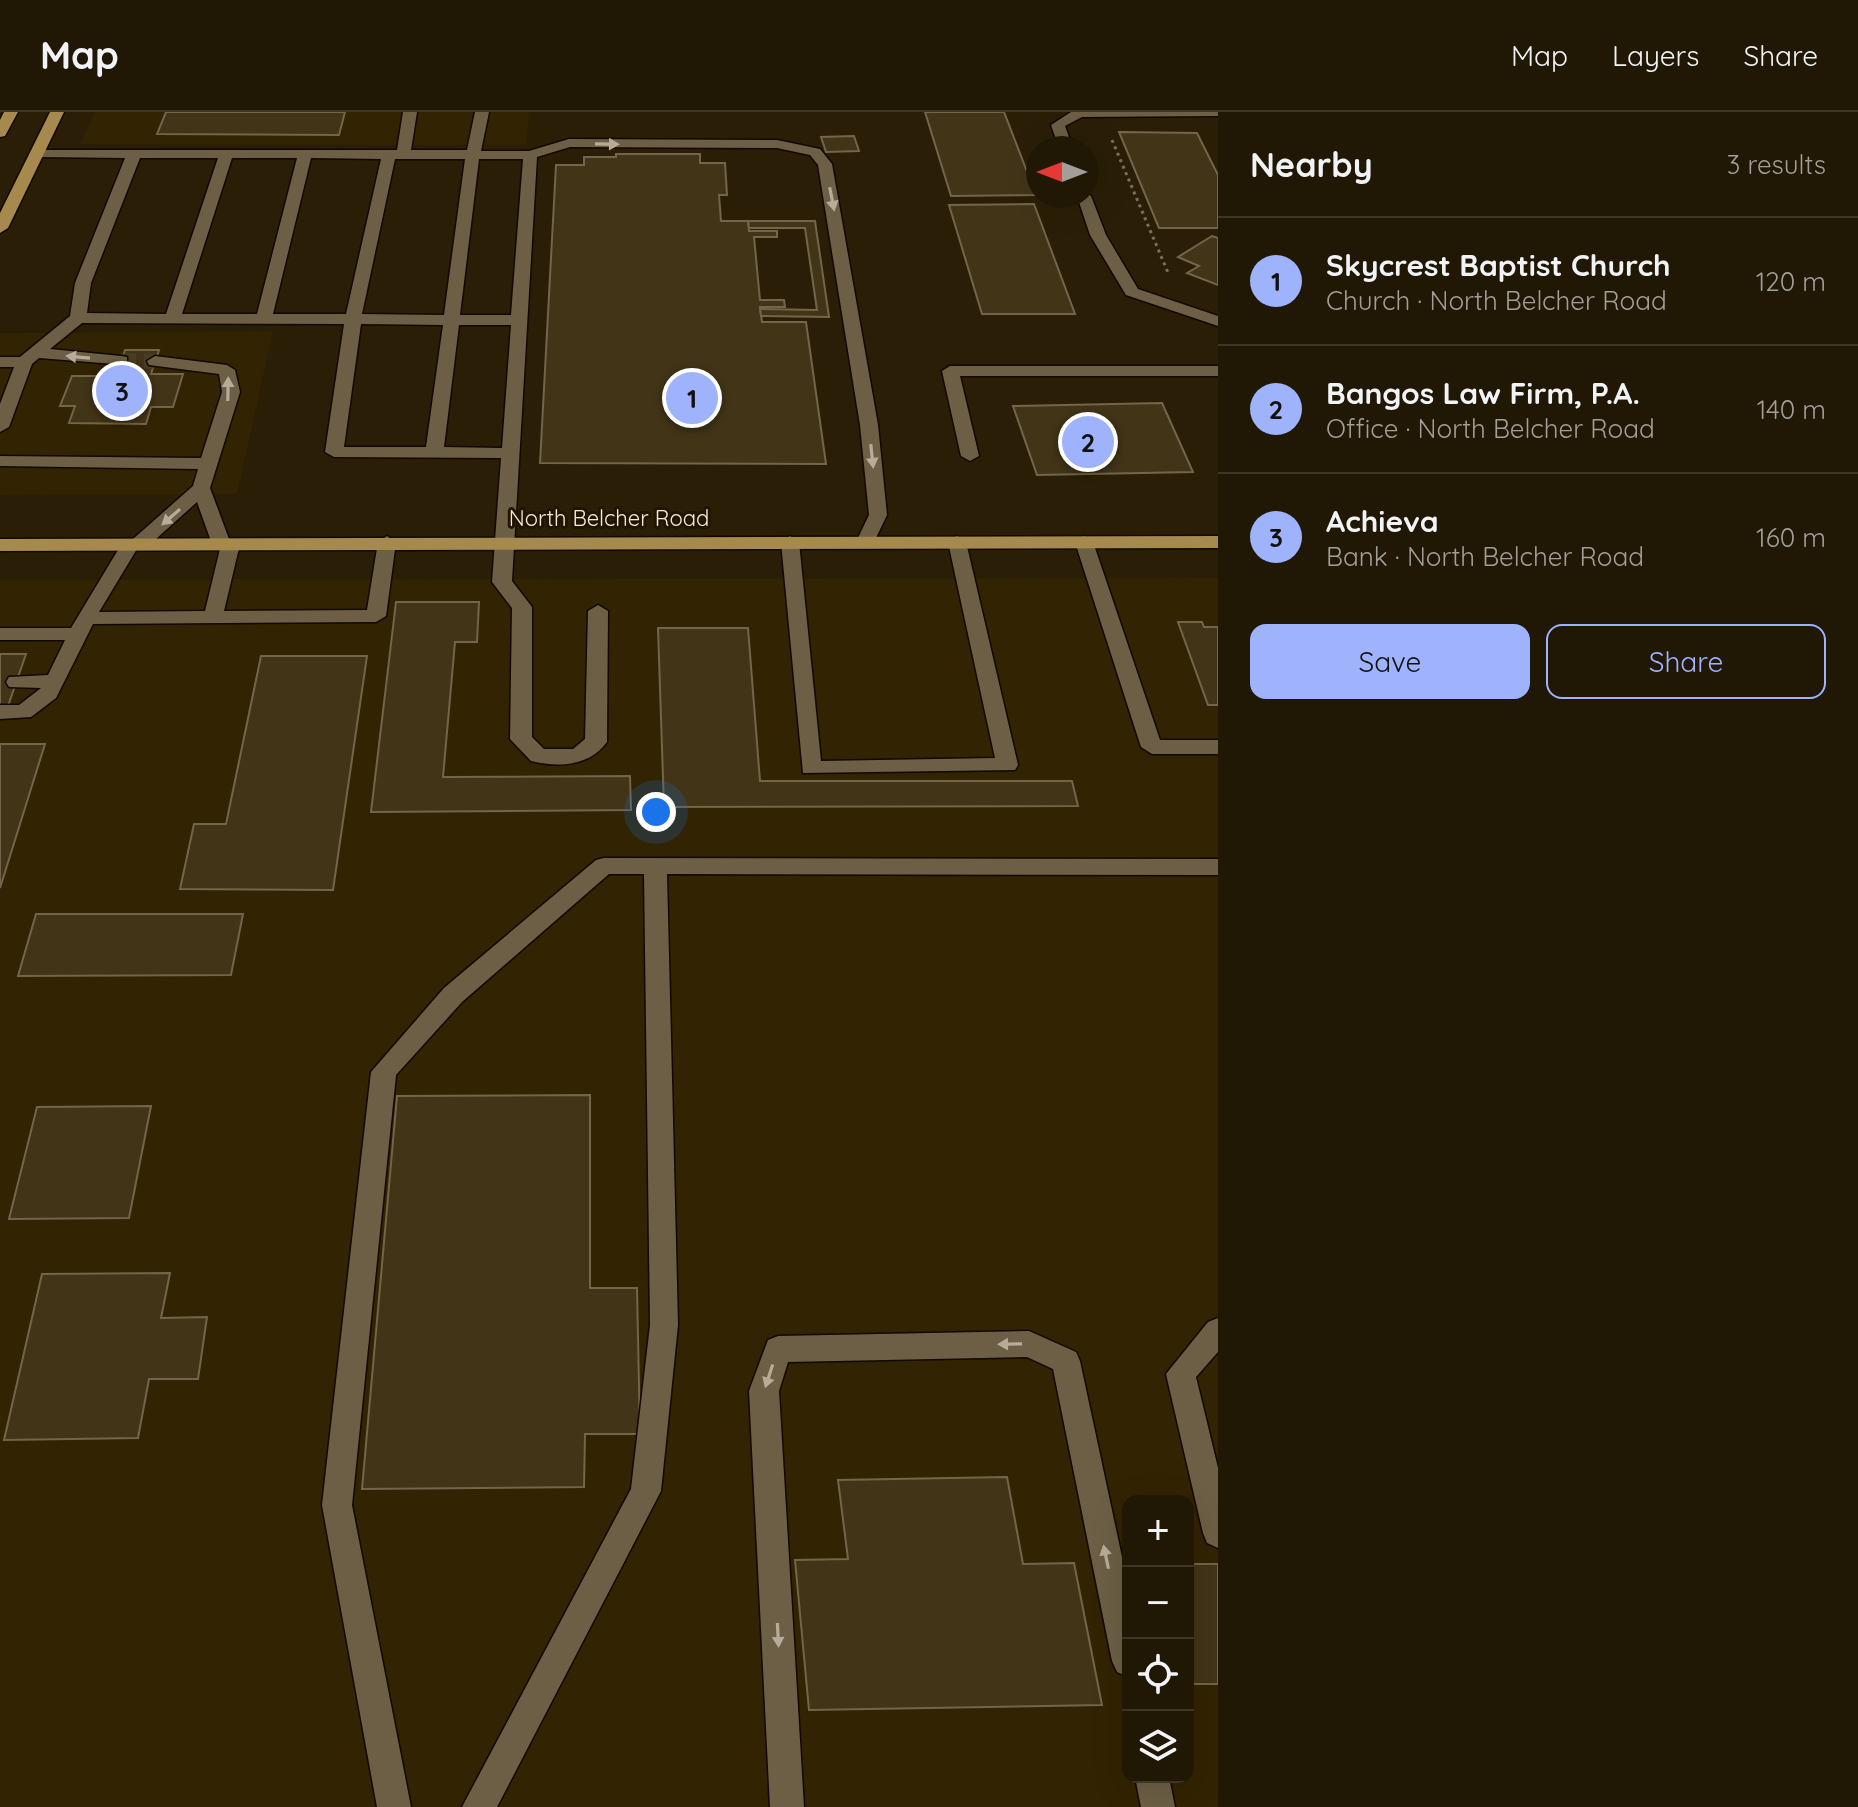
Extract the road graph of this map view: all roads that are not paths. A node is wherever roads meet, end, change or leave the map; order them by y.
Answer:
1 (11, 112) edge
2 (57, 112) edge
3 (410, 112) edge
4 (482, 112) edge
5 (1218, 112) edge
6 (0, 133) edge
7 (1062, 136) edge
8 (37, 153) junction
9 (305, 153) junction
10 (134, 154) junction
11 (226, 154) junction
12 (396, 154) junction
13 (473, 154) junction
14 (530, 155) junction
15 (1088, 208) edge
16 (0, 228) edge
17 (78, 318) junction
18 (353, 320) junction
19 (452, 320) junction
20 (519, 320) junction
21 (172, 321) junction
22 (263, 321) junction
23 (1218, 321) edge
24 (29, 358) junction
25 (121, 361) tunnel mouth
26 (155, 361) tunnel mouth
27 (0, 362) edge
28 (1218, 371) edge
29 (0, 427) edge
30 (434, 453) junction
31 (510, 453) junction
32 (970, 456) dead end
33 (0, 461) edge
34 (209, 464) junction
35 (201, 488) junction
36 (387, 542) junction
37 (504, 542) junction
38 (790, 542) junction
39 (865, 542) junction
40 (957, 542) junction
41 (1084, 542) junction
42 (1218, 542) edge
43 (135, 544) junction
44 (226, 544) junction
45 (0, 545) edge
46 (598, 611) dead end
47 (213, 617) junction
48 (82, 626) junction
49 (0, 634) edge
50 (55, 681) junction
51 (16, 682) dead end
52 (0, 712) edge
53 (1218, 747) edge
54 (655, 866) junction
55 (1218, 867) edge
56 (1218, 1331) edge
57 (1218, 1533) edge
58 (1123, 1639) edge
59 (1153, 1783) edge
60 (394, 1807) edge
61 (479, 1807) edge
62 (787, 1807) edge
63 (1158, 1807) edge

1 - 6 main road
2 - 8 main road
3 - 12 lane
4 - 13 lane
5 - 7 lane
8 - 10 lane
8 - 16 main road
9 - 11 lane
9 - 12 lane
9 - 22 lane
10 - 11 lane
10 - 17 lane
11 - 21 lane
12 - 13 lane
12 - 18 lane
13 - 14 lane
13 - 19 lane
14 - 20 lane
14 -> 39 lane
15 - 23 lane
17 - 21 lane
17 - 24 lane
18 - 19 lane
18 - 22 lane
18 - 30 lane
19 - 20 lane
19 - 30 lane
20 - 31 lane
21 - 22 lane
25 -> 24 lane
24 - 27 lane
24 - 29 lane
34 -> 26 lane
28 - 32 lane
30 - 31 lane
31 - 37 lane
33 - 34 lane
34 - 35 lane
35 -> 43 lane
35 - 44 lane
36 - 37 main road, North Belcher Road
36 - 44 main road, North Belcher Road
36 - 47 lane
37 - 38 main road, North Belcher Road
37 - 46 lane
38 - 39 main road, North Belcher Road
38 - 40 lane
39 - 40 main road, North Belcher Road
40 - 41 main road, North Belcher Road
41 - 42 main road, North Belcher Road
41 - 53 lane
43 - 44 main road, North Belcher Road
43 - 45 main road, North Belcher Road
43 - 48 lane
44 - 47 lane
47 - 48 lane
48 - 49 lane
48 - 50 lane
50 - 51 lane
50 - 52 lane
54 - 55 lane
54 - 60 lane
54 - 61 lane
56 - 57 lane
58 -> 62 lane
59 - 63 lane

